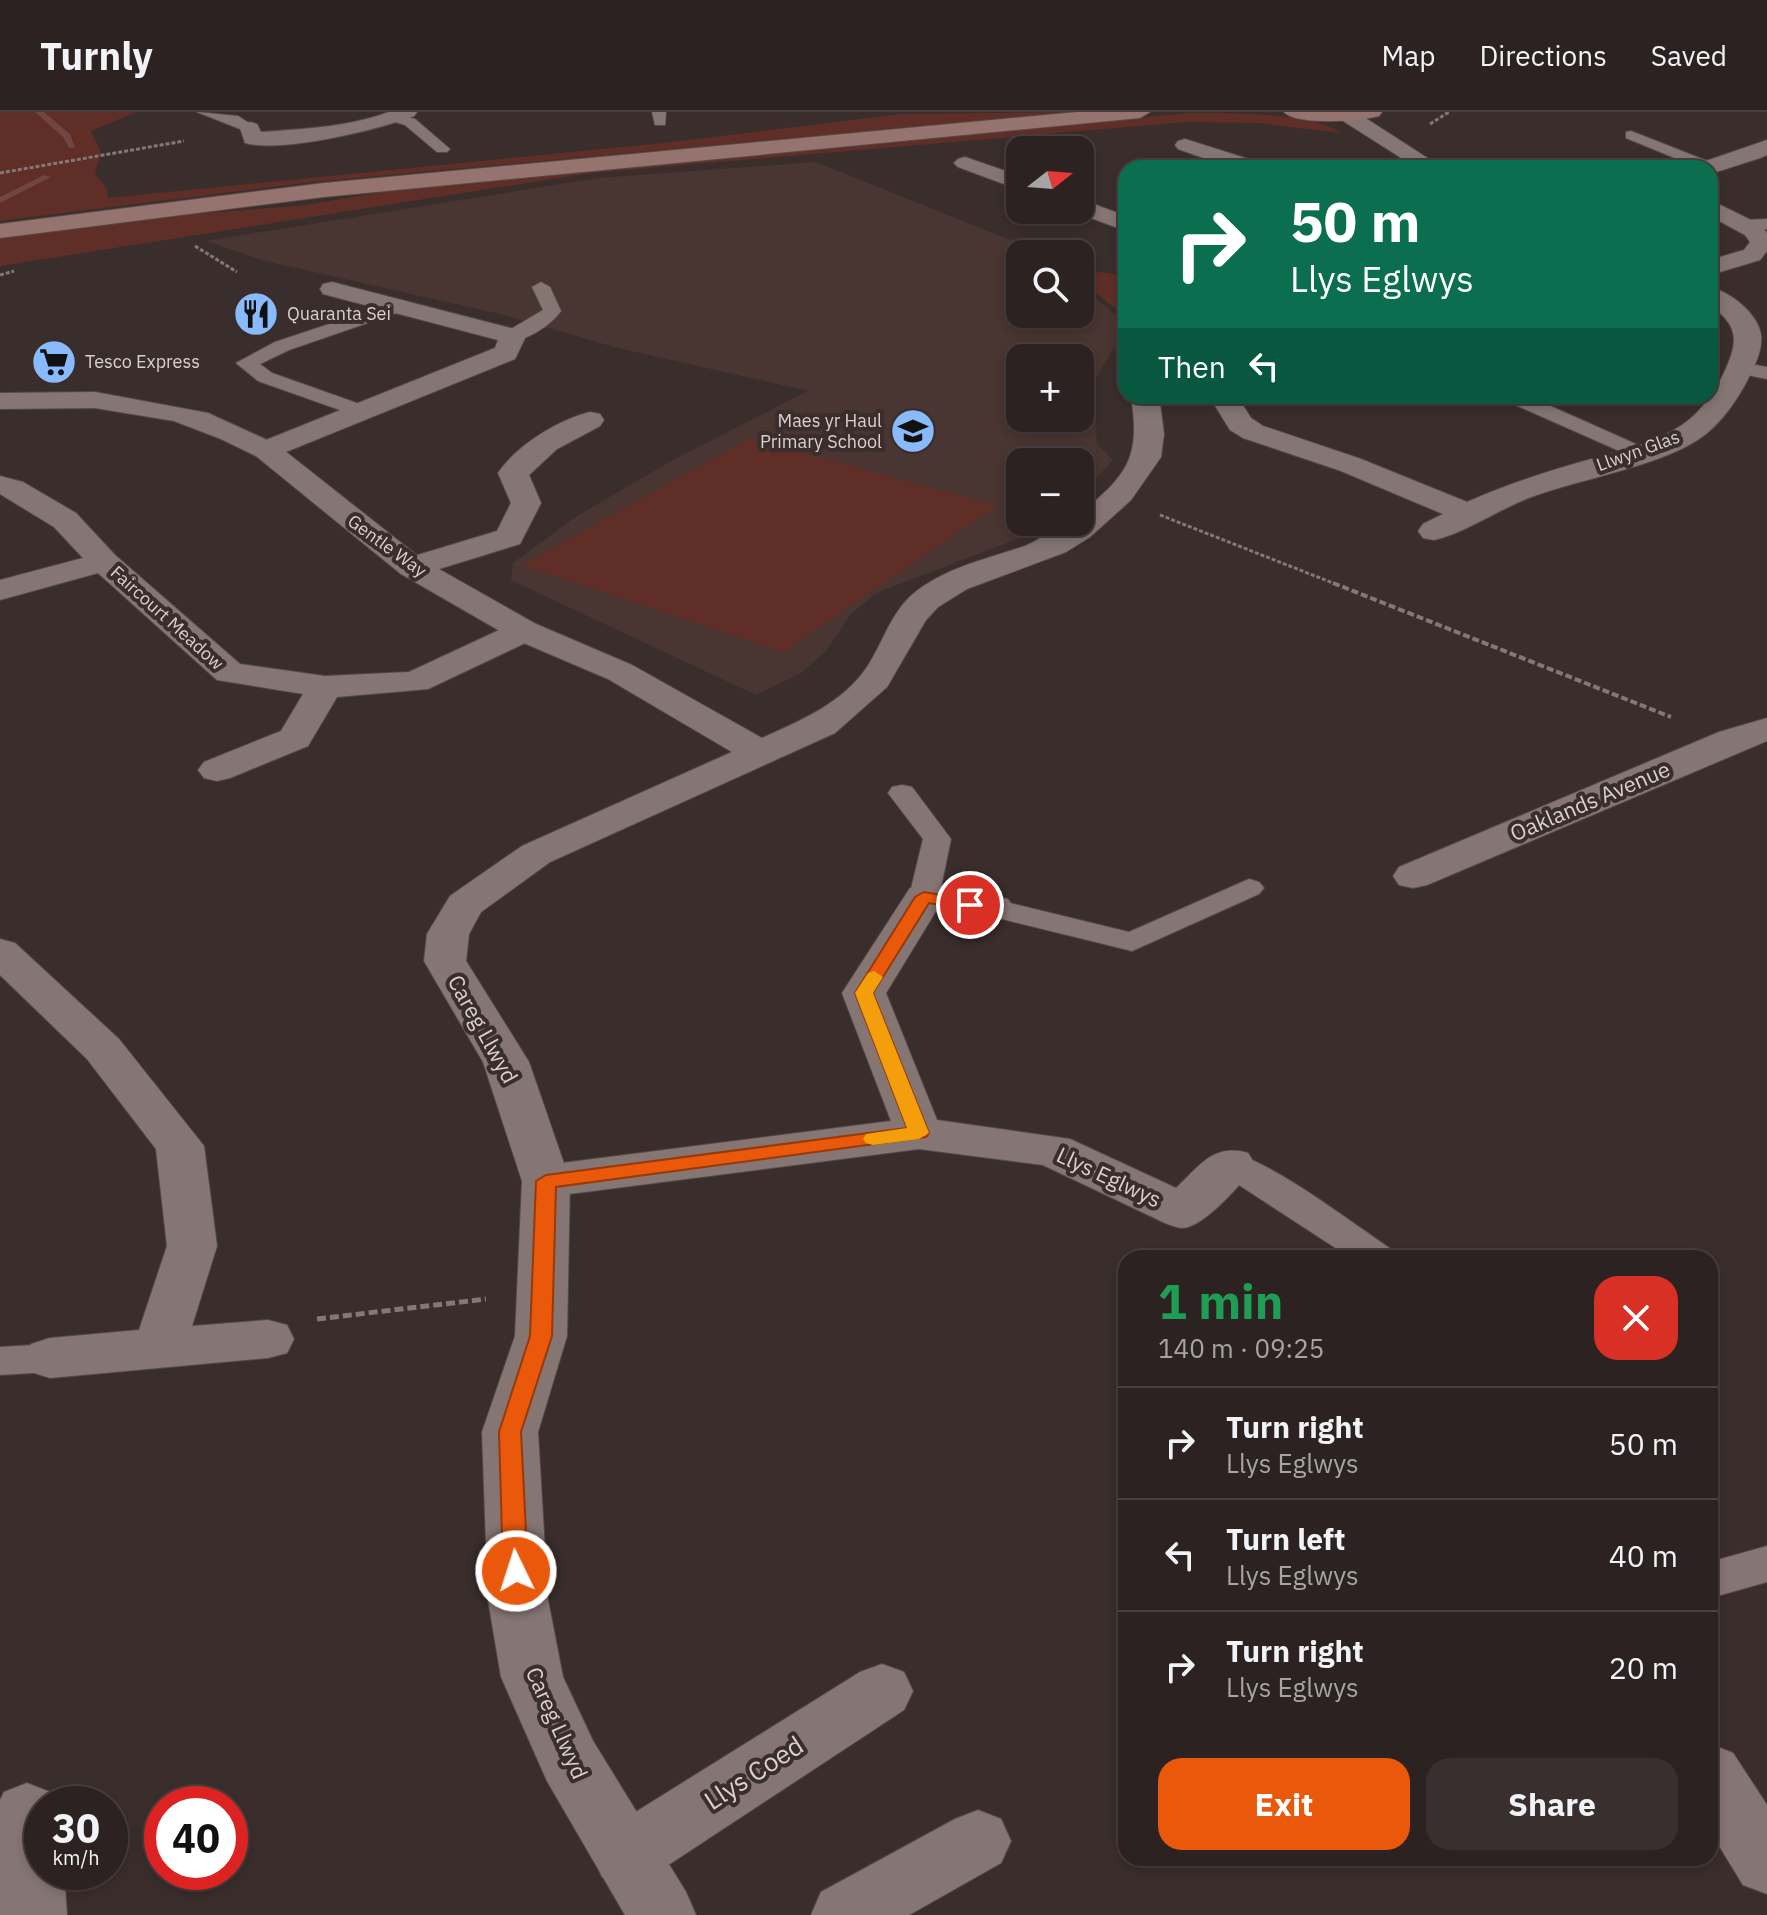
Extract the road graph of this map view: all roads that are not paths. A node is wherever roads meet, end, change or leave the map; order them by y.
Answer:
1 (204, 112) edge
2 (1140, 112) edge
3 (1294, 112) edge
4 (1372, 112) edge
5 (400, 115) edge
6 (1347, 115) junction
7 (251, 134) junction
8 (1631, 135) dead end
9 (222, 141) road end
10 (1767, 146) edge
11 (442, 149) dead end
12 (1185, 153) dead end
13 (1228, 160) edge
14 (1419, 160) edge
15 (1690, 160) edge
16 (965, 163) dead end
17 (1718, 165) edge
18 (1006, 176) edge
19 (1718, 210) edge
20 (1094, 211) edge
21 (1118, 221) edge
22 (1756, 225) edge
23 (0, 231) edge
24 (1762, 250) edge
25 (1718, 266) edge
26 (541, 287) dead end
27 (332, 289) dead end
28 (1718, 298) edge
29 (399, 306) junction
30 (513, 336) junction
31 (1753, 370) edge
32 (0, 401) edge
33 (1146, 404) edge
34 (1228, 404) edge
35 (1529, 404) edge
36 (361, 411) junction
37 (590, 420) dead end
38 (266, 450) junction
39 (1640, 453) junction
40 (0, 485) edge
41 (1466, 513) junction
42 (1434, 531) dead end
43 (104, 562) junction
44 (412, 567) junction
45 (0, 590) edge
46 (524, 631) junction
47 (325, 687) junction
48 (1749, 735) edge
49 (761, 753) junction
50 (217, 770) dead end
51 (902, 793) dead end
52 (1413, 876) dead end
53 (1249, 888) dead end
54 (924, 897) junction
55 (993, 908) joint
56 (0, 952) edge
57 (919, 1133) junction
58 (1231, 1164) joint
59 (546, 1181) junction
60 (1366, 1250) edge
61 (268, 1339) road end
62 (159, 1348) junction
63 (50, 1358) joint
64 (0, 1361) edge
65 (1767, 1564) edge
66 (1718, 1578) edge
67 (882, 1691) dead end
68 (1718, 1786) edge
69 (978, 1841) dead end
70 (626, 1855) junction
71 (1767, 1863) edge
72 (32, 1890) edge
73 (33, 1915) edge
74 (662, 1915) edge
75 (845, 1915) edge

1 - 7 lane
2 - 23 main road
3 - 6 main road
4 - 6 main road
5 - 7 street
5 - 11 lane
6 - 14 street
7 - 9 street
8 - 15 lane
10 - 17 street
12 - 13 street
16 - 18 street
19 - 22 street
20 - 21 street
22 - 24 street
24 - 25 street
26 - 30 lane
27 - 29 street
28 - 31 street, Llwyn Glas
29 - 30 street
29 - 36 lane
30 - 36 street
31 - 39 street, Llwyn Glas
32 - 38 street, Gentle Way
33 - 49 street, Careg Llwyd
34 - 41 street
35 - 39 lane
36 - 38 street
37 - 44 street
38 - 44 street, Gentle Way
39 - 41 street, Llwyn Glas
40 - 43 street, Faircourt Meadow
41 - 42 street, Llwyn Glas
43 - 45 street, Faircourt Meadow
43 - 47 street, Faircourt Meadow
44 - 46 street, Gentle Way
46 - 47 street, Faircourt Meadow
46 - 49 street, Gentle Way
47 - 50 street
48 - 52 street, Oaklands Avenue
49 - 59 street, Careg Llwyd
51 - 54 lane
53 - 55 lane
54 - 55 street
54 - 57 street
56 - 62 street
57 - 58 street, Llys Eglwys
57 - 59 street, Llys Eglwys
58 - 60 lane
59 - 70 street, Careg Llwyd
61 - 62 street
62 - 63 street
63 - 64 lane
65 - 66 lane
67 - 70 street, Llys Coed
68 - 71 street
69 - 75 street
70 - 74 street, Careg Llwyd
72 - 73 street

